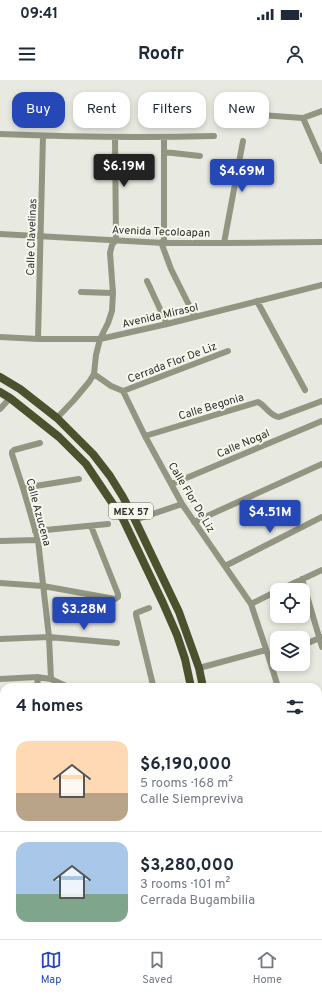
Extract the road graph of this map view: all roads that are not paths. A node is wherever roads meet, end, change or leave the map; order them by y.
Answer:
1 (322, 111) edge
2 (269, 116) edge
3 (303, 118) junction
4 (0, 134) edge
5 (43, 136) junction
6 (214, 136) dead end
7 (114, 137) junction
8 (164, 138) junction
9 (243, 141) dead end
10 (164, 152) junction
11 (200, 156) dead end
12 (322, 161) edge
13 (0, 234) edge
14 (41, 236) junction
15 (116, 240) junction
16 (322, 242) edge
17 (162, 243) junction
18 (224, 243) junction
19 (147, 281) dead end
20 (322, 285) edge
21 (81, 292) dead end
22 (113, 293) junction
23 (257, 301) junction
24 (195, 317) junction
25 (167, 324) junction
26 (0, 337) edge
27 (38, 339) junction
28 (100, 339) junction
29 (228, 351) dead end
30 (94, 374) junction
31 (0, 377) edge
32 (305, 390) dead end
33 (123, 391) junction
34 (0, 392) edge
35 (10, 398) junction
36 (322, 401) edge
37 (0, 409) edge
38 (57, 418) junction
39 (322, 421) edge
40 (145, 436) junction
41 (40, 444) dead end
42 (322, 464) edge
43 (79, 479) dead end
44 (172, 484) junction
45 (23, 488) junction
46 (182, 504) junction
47 (322, 517) edge
48 (135, 520) junction
49 (194, 522) junction
50 (108, 524) dead end
51 (90, 526) junction
52 (35, 531) junction
53 (38, 540) junction
54 (0, 541) edge
55 (226, 566) junction
56 (322, 570) edge
57 (302, 579) junction
58 (0, 582) edge
59 (294, 583) edge
60 (43, 586) junction
61 (270, 595) edge
62 (251, 604) junction
63 (149, 608) dead end
64 (49, 637) junction
65 (321, 638) edge
66 (0, 639) edge
67 (310, 642) edge
68 (118, 643) dead end
69 (322, 647) edge
70 (266, 650) junction
71 (269, 658) joint
72 (199, 668) junction
73 (37, 677) junction
74 (0, 679) edge
75 (51, 679) junction
76 (38, 683) edge
77 (60, 683) edge
78 (153, 683) edge
79 (190, 683) edge
80 (202, 683) edge
81 (277, 683) edge

1 - 3 street
2 - 3 street
3 - 12 street
4 - 5 street
5 - 7 street
5 - 14 street, Calle Clavelinas
6 - 8 street
7 - 8 street
7 - 15 street
8 - 10 street
9 - 18 street
10 - 11 street
10 - 17 street
13 - 14 street, Avenida Tecoloapan
14 - 15 street, Avenida Tecoloapan
14 - 27 street, Calle Clavelinas
15 - 17 street, Avenida Tecoloapan
15 - 22 street
16 - 18 street, Avenida Tecoloapan
17 - 18 street, Avenida Tecoloapan
17 - 24 street
19 - 25 street
20 - 23 street, Avenida Mirasol
21 - 22 street
22 - 28 street
23 - 24 street, Avenida Mirasol
23 - 32 street
24 - 25 street, Avenida Mirasol
25 - 28 street, Avenida Mirasol
26 - 27 street, Avenida Mirasol
27 - 28 street, Avenida Mirasol
28 - 30 street
29 - 33 street, Cerrada Flor De Liz
30 - 33 street
30 - 38 street
31 - 38 main road, MEX 57
33 - 40 street, Calle Flor De Liz
34 - 35 main road, MEX 57
35 - 37 street
35 - 79 main road, MEX 57
36 - 40 street, Calle Begonia
38 - 48 main road, MEX 57
39 - 44 street, Calle Nogal
40 - 44 street, Calle Flor De Liz
41 - 45 street, Calle Azucena
42 - 49 street
43 - 45 street
44 - 46 street, Calle Flor De Liz
45 - 52 street, Calle Azucena
46 - 48 street
46 - 49 street, Calle Flor De Liz
47 - 55 street
48 - 72 main road, MEX 57
49 - 55 street, Calle Flor De Liz
50 - 51 street
51 - 52 street
51 - 60 street
52 - 53 street, Calle Azucena
53 - 54 street
53 - 60 street, Calle Azucena
55 - 62 street, Calle Flor De Liz
56 - 57 street
57 - 59 street
57 - 65 street
58 - 60 street
60 - 64 street, Calle Azucena
61 - 62 street
62 - 70 street, Calle Flor De Liz
63 - 78 street
64 - 66 street
64 - 68 street
64 - 75 street, Calle Azucena
65 - 67 street
65 - 69 street
70 - 71 street, Calle Flor De Liz
70 - 72 street
71 - 81 street, Calle Flor De Liz
72 - 80 main road, MEX 57
73 - 74 street
73 - 75 street
73 - 76 street
75 - 77 street

